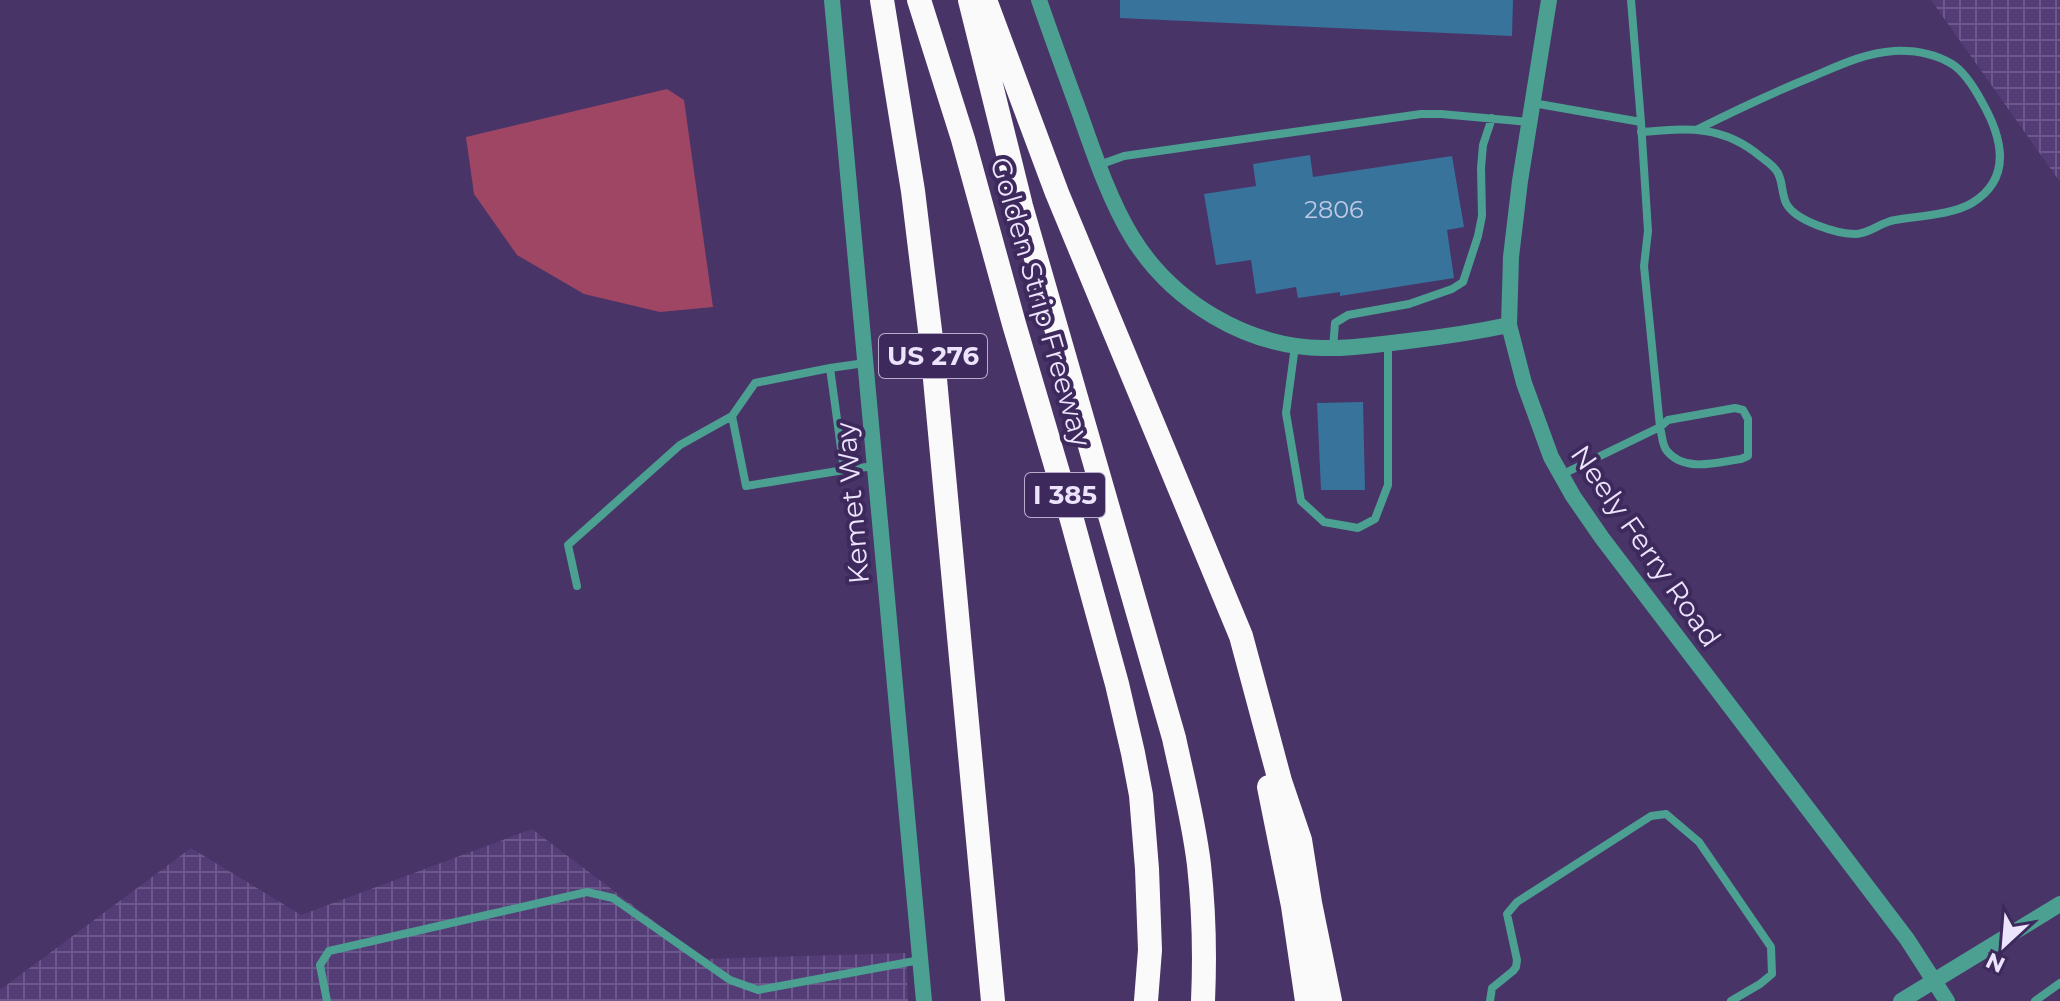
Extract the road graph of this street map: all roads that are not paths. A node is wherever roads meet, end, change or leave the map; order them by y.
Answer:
1 (832, 0) edge
2 (882, 0) edge
3 (919, 0) edge
4 (970, 0) edge
5 (985, 0) edge
6 (1039, 0) edge
7 (1549, 0) edge
8 (1631, 0) edge
9 (1533, 103) junction
10 (1492, 118) junction
11 (1530, 122) junction
12 (1641, 127) junction
13 (1698, 129) junction
14 (1099, 165) junction
15 (1509, 325) junction
16 (1388, 343) junction
17 (1295, 346) junction
18 (1333, 348) junction
19 (865, 363) junction
20 (830, 368) junction
21 (732, 416) junction
22 (1660, 427) junction
23 (875, 466) junction
24 (844, 470) junction
25 (1561, 475) junction
26 (577, 586) dead end
27 (1241, 636) junction
28 (2060, 904) edge
29 (921, 960) junction
30 (1934, 981) junction
31 (2060, 983) edge
32 (2040, 1000) edge
33 (327, 1001) edge
34 (924, 1001) edge
35 (993, 1001) edge
36 (1146, 1001) edge
37 (1203, 1001) edge
38 (1307, 1001) edge
39 (1330, 1001) edge
40 (1490, 1001) edge
41 (1731, 1001) edge
42 (1901, 1001) edge
43 (1947, 1001) edge

1 - 19 street, Kemet Way
2 - 35 highway, US 276
3 - 36 highway, Golden Strip Freeway / I 385
4 - 37 highway, Golden Strip Freeway / I 385
5 - 27 highway
6 - 14 street
7 - 9 street, Neely Ferry Road
8 - 12 lane
9 - 11 street, Neely Ferry Road
9 - 12 lane
10 - 11 lane
10 - 14 lane
10 - 18 lane
11 - 15 street, Neely Ferry Road
12 - 13 lane
12 - 22 lane
13 - 13 lane
14 - 17 street
15 - 16 street
15 - 25 street, Neely Ferry Road
16 - 17 lane
16 - 18 street
17 - 18 street
19 - 20 lane
19 - 23 street, Kemet Way
20 - 21 lane
20 - 24 lane
21 - 24 lane
21 - 26 lane
22 - 22 lane
22 - 25 lane
23 - 24 lane
23 - 29 street, Kemet Way
25 - 30 street, Neely Ferry Road
27 - 38 highway
27 - 39 highway
28 - 30 street
29 - 33 lane
29 - 34 street, Kemet Way
30 - 42 street
30 - 43 street, Neely Ferry Road
31 - 32 lane
40 - 41 lane

